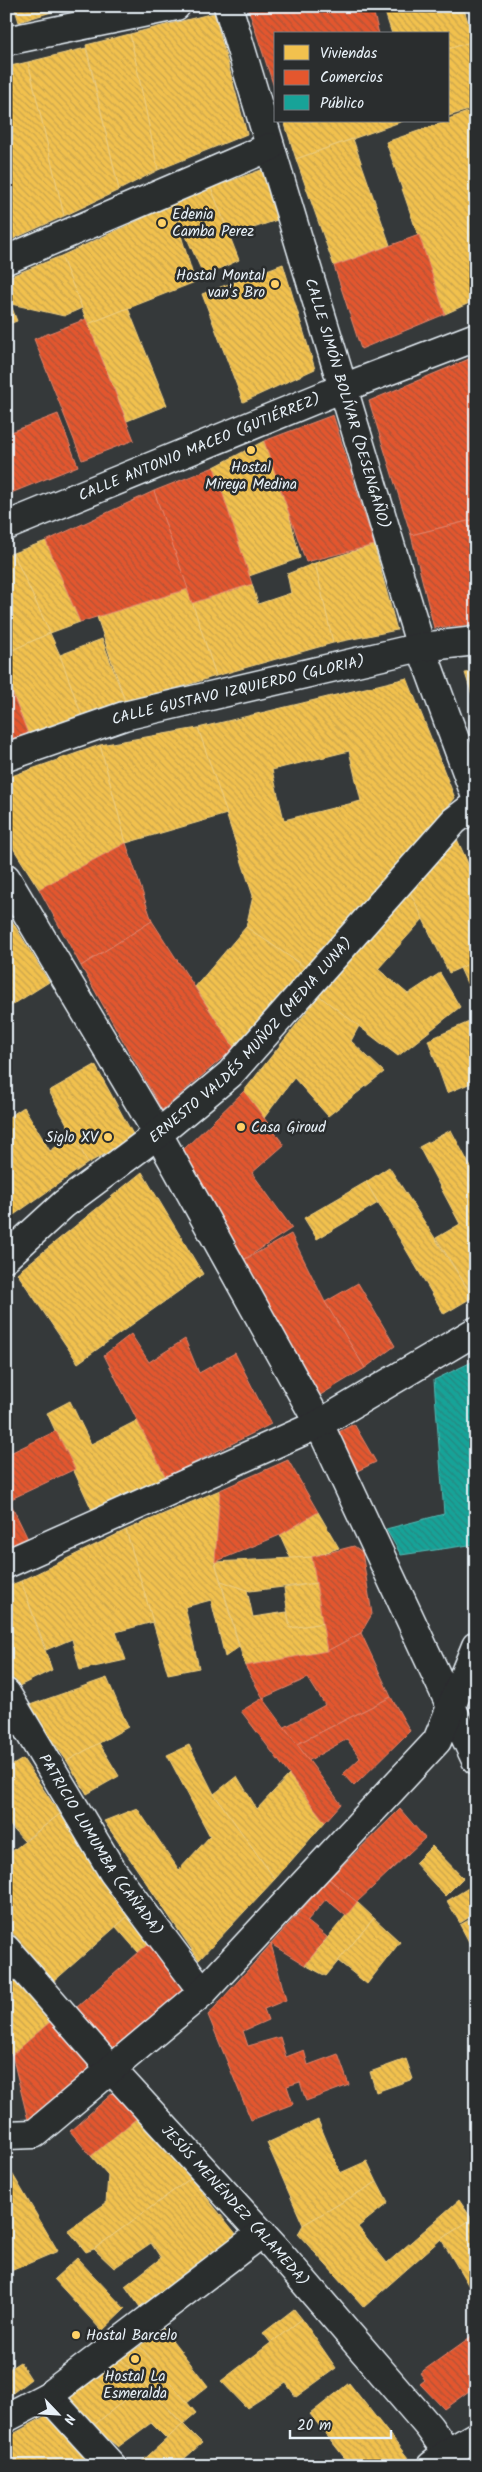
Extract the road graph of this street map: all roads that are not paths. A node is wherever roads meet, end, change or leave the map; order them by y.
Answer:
1 (176, 6) edge
2 (228, 6) edge
3 (9, 33) edge
4 (270, 147) junction
5 (6, 260) edge
6 (476, 337) edge
7 (342, 388) junction
8 (6, 526) edge
9 (476, 641) edge
10 (421, 647) junction
11 (6, 757) edge
12 (476, 797) edge
13 (476, 804) edge
14 (9, 890) edge
15 (158, 1134) junction
16 (6, 1257) edge
17 (476, 1331) edge
18 (319, 1424) junction
19 (6, 1564) edge
20 (476, 1646) edge
21 (6, 1693) edge
22 (450, 1705) junction
23 (476, 1760) edge
24 (6, 1949) edge
25 (202, 1992) junction
26 (111, 2069) junction
27 (6, 2135) edge
28 (262, 2233) junction
29 (48, 2396) junction
30 (6, 2418) edge
31 (476, 2436) edge
32 (445, 2461) edge
33 (112, 2466) edge

1 - 3 street
2 - 4 street, CALLE SIMÓN BOLÍVAR (DESENGAÑO)
4 - 5 street
4 - 7 street, CALLE SIMÓN BOLÍVAR (DESENGAÑO)
6 - 7 street, CALLE ANTONIO MACEO (GUTIÉRREZ)
7 - 8 street, CALLE ANTONIO MACEO (GUTIÉRREZ)
7 - 10 street, CALLE SIMÓN BOLÍVAR (DESENGAÑO)
9 - 10 street, CALLE GUSTAVO IZQUIERDO (GLORIA)
10 - 11 street, CALLE GUSTAVO IZQUIERDO (GLORIA)
10 - 12 street, CALLE SIMÓN BOLÍVAR (DESENGAÑO)
13 - 15 street, ERNESTO VALDÉS MUÑOZ (MEDIA LUNA)
14 - 15 street
15 - 16 street, ERNESTO VALDÉS MUÑOZ (MEDIA LUNA)
15 - 18 street
17 - 18 street
18 - 19 street
18 - 22 street
20 - 22 street
21 - 25 street, PATRICIO LUMUMBA (CAÑADA)
22 - 23 street
22 - 25 street
24 - 26 street, JESÚS MENÉNDEZ (ALAMEDA)
25 - 26 street
26 - 27 street
26 - 28 street, JESÚS MENÉNDEZ (ALAMEDA)
28 - 29 street
28 - 32 street, JESÚS MENÉNDEZ (ALAMEDA)
29 - 30 street
29 - 33 street
31 - 32 street

